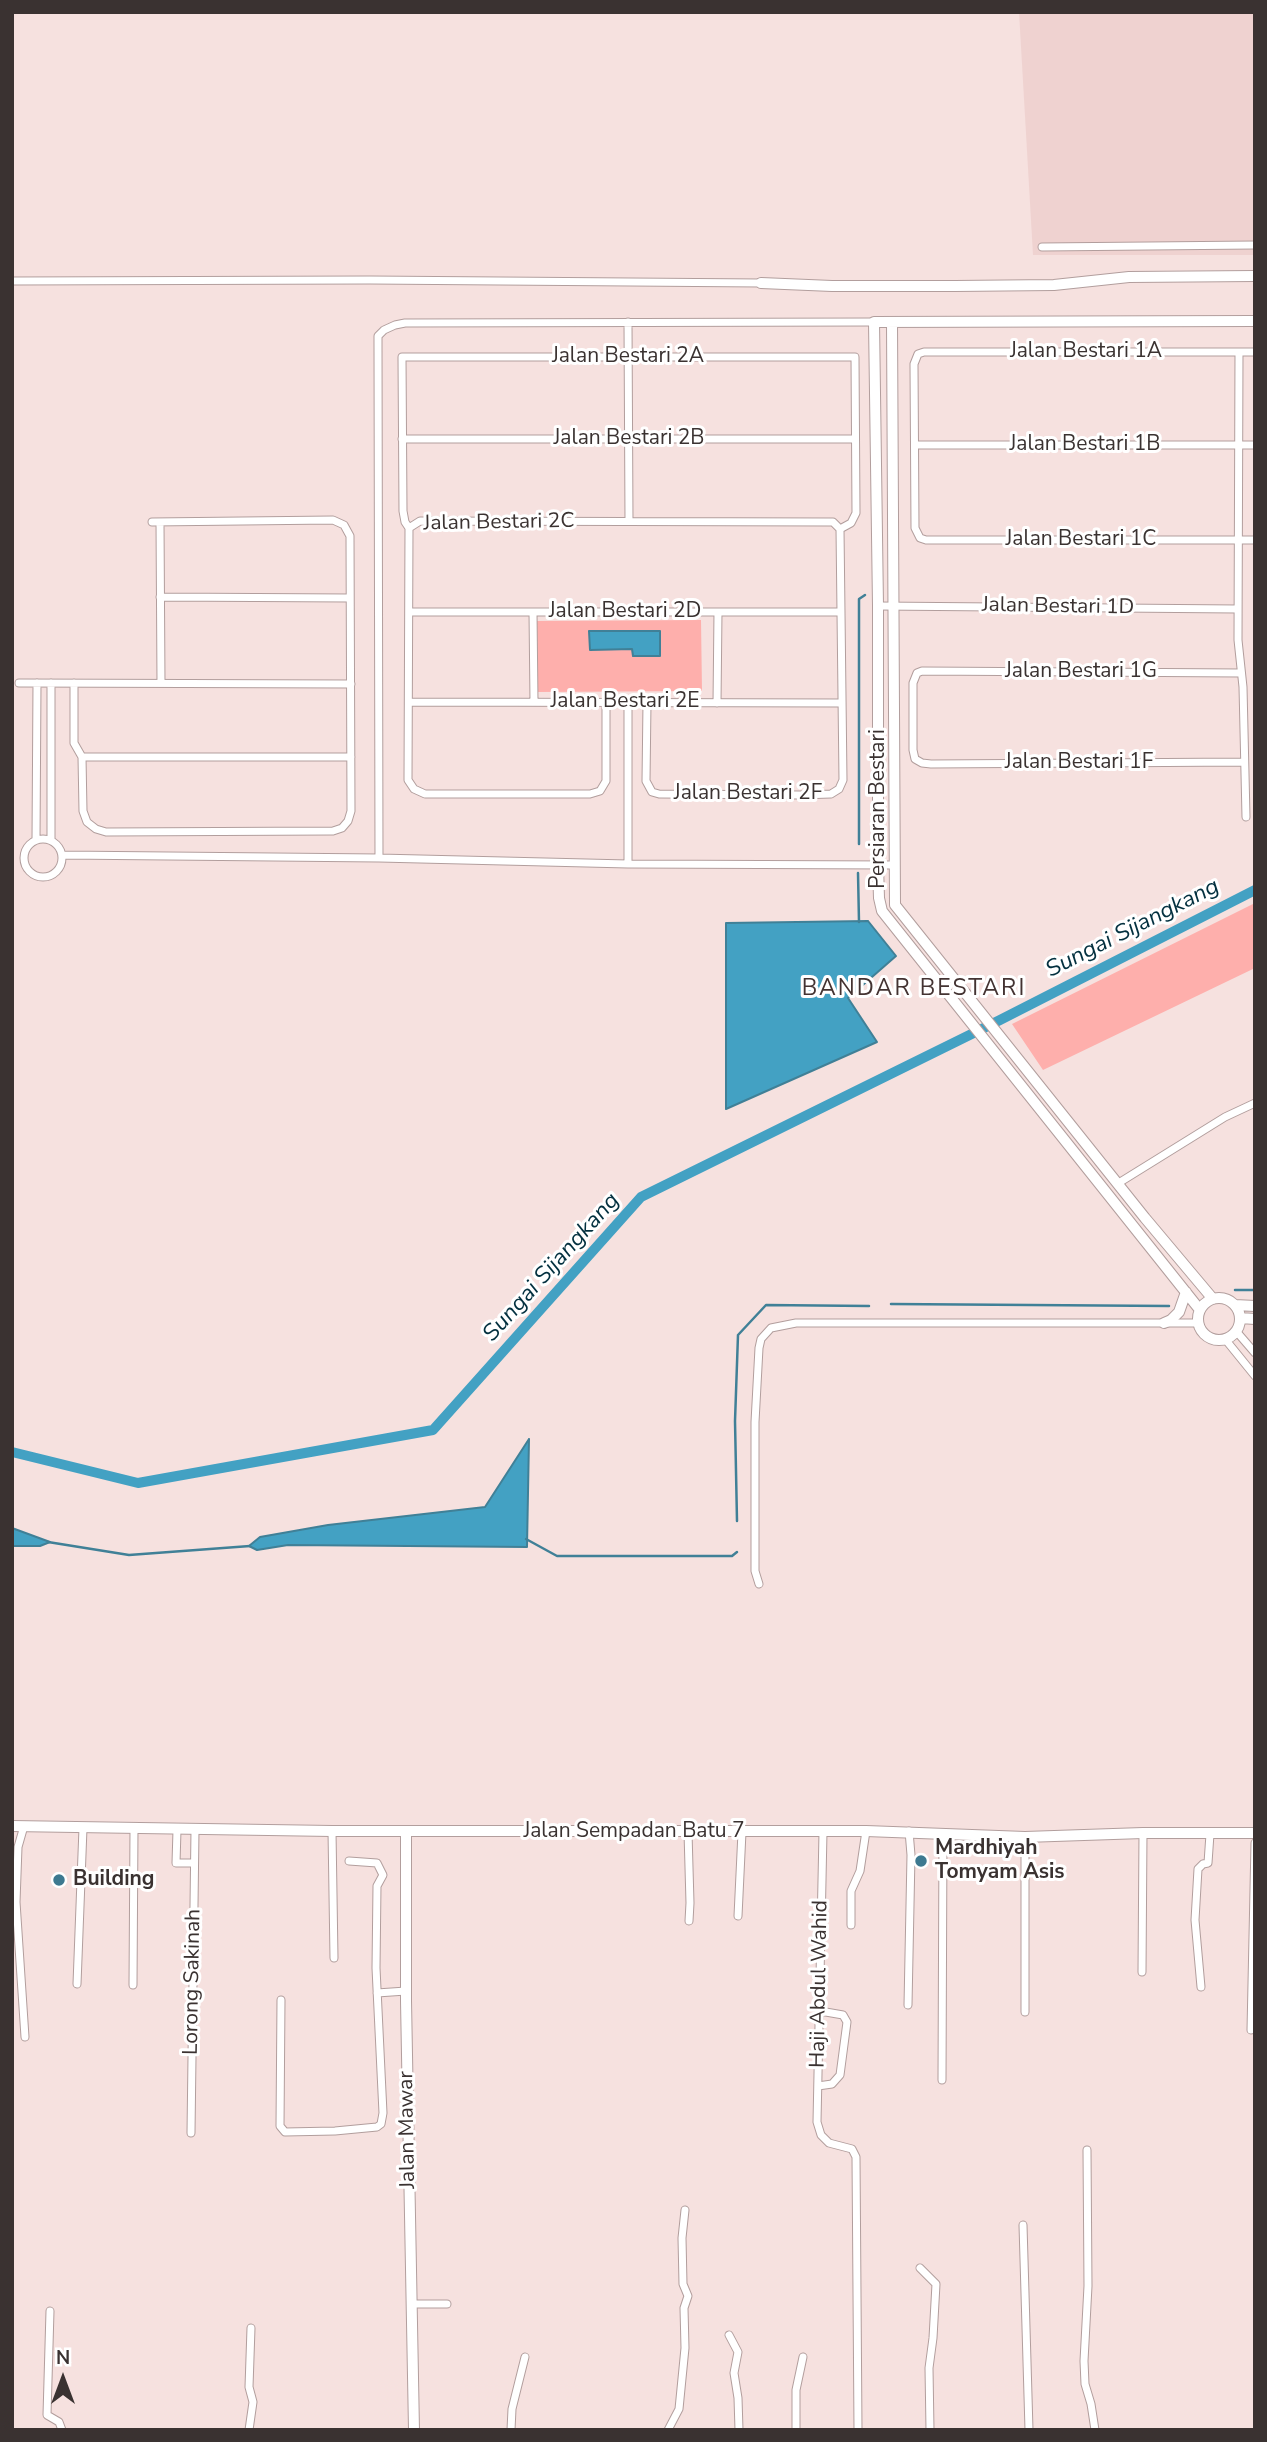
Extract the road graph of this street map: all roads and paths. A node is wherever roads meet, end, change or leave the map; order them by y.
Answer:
1 (1255, 244) edge
2 (1042, 247) dead end
3 (1255, 276) edge
4 (12, 281) edge
5 (761, 283) joint
6 (1255, 321) edge
7 (628, 322) junction
8 (874, 322) junction
9 (892, 322) junction
10 (1239, 352) junction
11 (1255, 352) edge
12 (628, 357) junction
13 (402, 439) junction
14 (628, 439) junction
15 (855, 439) junction
16 (1239, 444) junction
17 (1255, 444) edge
18 (915, 445) junction
19 (629, 521) junction
20 (409, 528) junction
21 (840, 529) junction
22 (1237, 540) junction
23 (1255, 540) edge
24 (160, 597) junction
25 (350, 598) junction
26 (878, 606) junction
27 (894, 606) junction
28 (1237, 609) junction
29 (409, 612) junction
30 (533, 612) junction
31 (718, 612) junction
32 (841, 612) junction
33 (1241, 673) junction
34 (19, 683) dead end
35 (37, 683) junction
36 (51, 683) junction
37 (74, 683) junction
38 (161, 683) junction
39 (351, 684) junction
40 (409, 702) junction
41 (534, 702) junction
42 (606, 702) junction
43 (628, 703) junction
44 (647, 703) junction
45 (718, 703) junction
46 (842, 703) junction
47 (82, 757) junction
48 (351, 757) junction
49 (915, 759) joint
50 (1243, 762) junction
51 (1246, 817) dead end
52 (36, 840) junction
53 (51, 840) junction
54 (62, 855) junction
55 (379, 858) junction
56 (628, 864) junction
57 (878, 865) junction
58 (894, 865) junction
59 (1255, 1103) edge
60 (1117, 1184) junction
61 (1186, 1292) junction
62 (1213, 1299) junction
63 (1235, 1305) junction
64 (1255, 1306) edge
65 (1200, 1310) junction
66 (1240, 1318) junction
67 (1255, 1319) edge
68 (1164, 1323) junction
69 (1198, 1323) junction
70 (1236, 1331) junction
71 (1225, 1339) junction
72 (1255, 1353) edge
73 (1255, 1376) edge
74 (759, 1584) dead end
75 (18, 1826) edge
76 (83, 1828) junction
77 (134, 1829) junction
78 (177, 1830) junction
79 (195, 1830) junction
80 (332, 1831) junction
81 (406, 1831) junction
82 (866, 1831) junction
83 (908, 1831) junction
84 (688, 1832) junction
85 (743, 1832) junction
86 (823, 1832) junction
87 (943, 1833) junction
88 (1143, 1833) junction
89 (1210, 1833) junction
90 (1255, 1833) edge
91 (1025, 1838) junction
92 (1255, 1843) edge
93 (349, 1861) dead end
94 (194, 1863) junction
95 (738, 1916) dead end
96 (688, 1921) dead end
97 (851, 1925) dead end
98 (334, 1958) dead end
99 (1142, 1972) dead end
100 (77, 1984) dead end
101 (133, 1985) dead end
102 (1202, 1987) dead end
103 (406, 1991) junction
104 (377, 1993) junction
105 (281, 2000) dead end
106 (908, 2005) dead end
107 (820, 2011) junction
108 (1025, 2012) dead end
109 (1251, 2030) dead end
110 (25, 2037) dead end
111 (942, 2080) dead end
112 (818, 2086) junction
113 (191, 2133) dead end
114 (1087, 2150) dead end
115 (685, 2210) dead end
116 (1023, 2225) dead end
117 (920, 2268) dead end
118 (411, 2304) junction
119 (447, 2304) dead end
120 (50, 2311) dead end
121 (251, 2328) dead end
122 (729, 2335) dead end
123 (525, 2357) dead end
124 (803, 2357) dead end
125 (62, 2430) edge
126 (249, 2430) edge
127 (414, 2430) edge
128 (512, 2430) edge
129 (668, 2430) edge
130 (739, 2430) edge
131 (796, 2430) edge
132 (858, 2430) edge
133 (930, 2430) edge
134 (1029, 2430) edge
135 (1095, 2430) edge

1 - 2 street
3 - 5 street
4 - 5 street
6 - 9 street
7 - 8 street
7 - 12 street
7 - 55 street
8 - 9 street
8 - 26 street, Persiaran Bestari
9 - 27 street, Persiaran Bestari
10 - 11 street, Jalan Bestari 1A
10 - 16 street
10 - 18 street, Jalan Bestari 1A
12 - 13 street, Jalan Bestari 2A
12 - 14 street
12 - 15 street, Jalan Bestari 2A
13 - 14 street, Jalan Bestari 2B
13 - 20 street
14 - 15 street, Jalan Bestari 2B
14 - 19 street
15 - 21 street
16 - 17 street, Jalan Bestari 1B
16 - 18 street, Jalan Bestari 1B
16 - 22 street
18 - 22 street, Jalan Bestari 1C
19 - 20 street, Jalan Bestari 2C
19 - 21 street, Jalan Bestari 2C
20 - 29 street, Jalan Bestari 2C
21 - 32 street
22 - 23 street, Jalan Bestari 1C
22 - 28 street
24 - 25 street
24 - 25 street
24 - 38 street
25 - 39 street
26 - 27 street, Jalan Bestari 1D
26 - 57 street, Persiaran Bestari
27 - 28 street, Jalan Bestari 1D
27 - 58 street, Persiaran Bestari
28 - 33 street
29 - 30 street, Jalan Bestari 2D
29 - 40 street, Jalan Bestari 2C
30 - 31 street, Jalan Bestari 2D
30 - 41 street
31 - 32 street, Jalan Bestari 2D
31 - 45 street
32 - 46 street
33 - 49 street, Jalan Bestari 1G
33 - 50 street
34 - 35 street
35 - 36 street
35 - 52 street
36 - 37 street
36 - 53 street
37 - 38 street
37 - 47 street
38 - 39 street
39 - 48 street
40 - 41 street, Jalan Bestari 2E
40 - 42 street, Jalan Bestari 2C
41 - 42 street, Jalan Bestari 2E
42 - 43 street, Jalan Bestari 2E
43 - 44 street, Jalan Bestari 2E
43 - 56 street
44 - 45 street, Jalan Bestari 2E
44 - 46 street, Jalan Bestari 2F
45 - 46 street, Jalan Bestari 2E
47 - 48 street
47 - 48 street
49 - 50 street, Jalan Bestari 1F
50 - 51 street
52 - 53 street
52 - 54 street
53 - 54 street
54 - 55 street
55 - 56 street
56 - 57 street
57 - 58 street
57 - 61 street, Persiaran Bestari
58 - 60 street, Persiaran Bestari
59 - 60 street
60 - 62 street, Persiaran Bestari
61 - 65 street, Persiaran Bestari
61 - 68 street
62 - 63 street
62 - 65 street
63 - 64 street
63 - 66 street
65 - 69 street
66 - 67 street
66 - 70 street
68 - 69 street
68 - 74 street
69 - 71 street
70 - 71 street
70 - 72 street
71 - 73 street
75 - 76 street, Jalan Sempadan Batu 7
75 - 110 street
76 - 77 street, Jalan Sempadan Batu 7
76 - 100 street
77 - 78 street, Jalan Sempadan Batu 7
77 - 101 street
78 - 79 street, Jalan Sempadan Batu 7
78 - 94 street
79 - 80 street, Jalan Sempadan Batu 7
79 - 94 street, Lorong Sakinah
80 - 81 street, Jalan Sempadan Batu 7
80 - 98 street
81 - 84 street, Jalan Sempadan Batu 7
81 - 103 street, Jalan Mawar
82 - 83 street, Jalan Sempadan Batu 7
82 - 86 street, Jalan Sempadan Batu 7
82 - 97 street
83 - 87 street, Jalan Sempadan Batu 7
83 - 106 street
84 - 85 street, Jalan Sempadan Batu 7
84 - 96 street
85 - 86 street, Jalan Sempadan Batu 7
85 - 95 street
86 - 107 street, Haji Abdul Wahid
87 - 91 street, Jalan Sempadan Batu 7
87 - 111 street
88 - 89 street, Jalan Sempadan Batu 7
88 - 91 street, Jalan Sempadan Batu 7
88 - 99 street
89 - 90 street, Jalan Sempadan Batu 7
89 - 102 street
91 - 108 street
92 - 109 street
93 - 104 street
94 - 113 street, Lorong Sakinah
103 - 104 street
103 - 118 street, Jalan Mawar
104 - 105 street
107 - 112 street, Haji Abdul Wahid
107 - 112 street
112 - 132 street, Haji Abdul Wahid
114 - 135 street
115 - 129 street
116 - 134 street
117 - 133 street
118 - 119 street
118 - 127 street, Jalan Mawar
120 - 125 street
121 - 126 street
122 - 130 street
123 - 128 street
124 - 131 street

